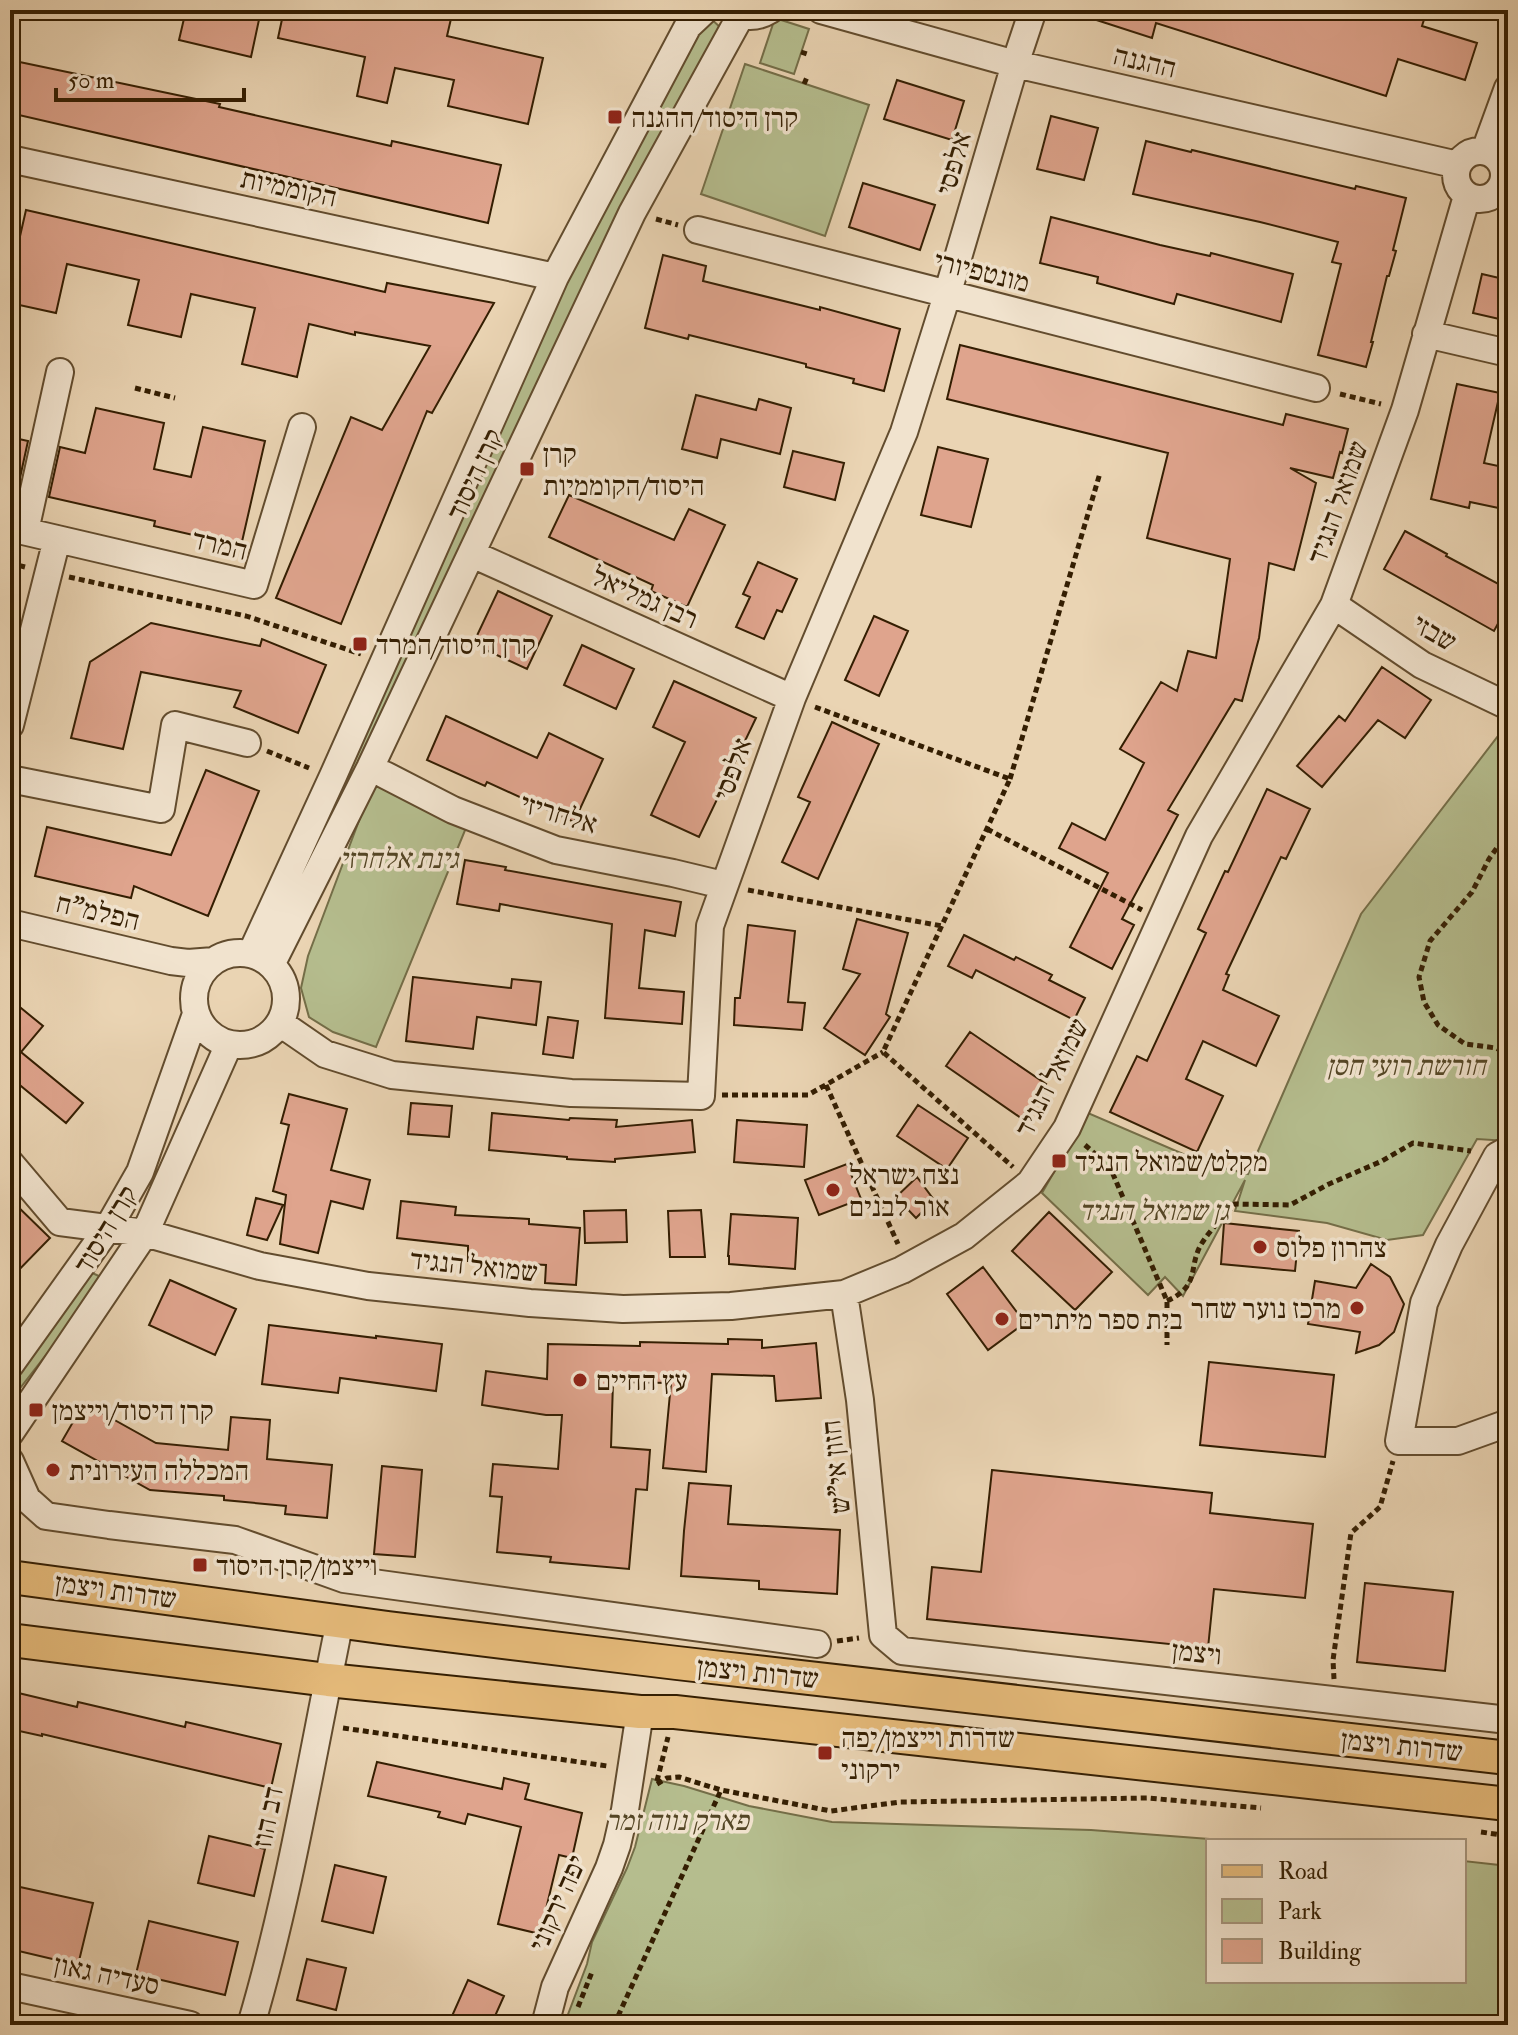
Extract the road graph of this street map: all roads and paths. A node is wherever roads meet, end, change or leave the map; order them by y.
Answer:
1 (705, 10) edge
2 (770, 10) edge
3 (821, 10) edge
4 (1033, 10) edge
5 (735, 12) edge
6 (1015, 64) junction
7 (808, 75) dead end
8 (804, 84) dead end
9 (1508, 88) edge
10 (1485, 151) junction
11 (10, 159) edge
12 (1458, 165) junction
13 (1506, 179) edge
14 (1467, 196) junction
15 (632, 213) junction
16 (698, 230) joint
17 (555, 277) junction
18 (947, 295) junction
19 (1426, 334) junction
20 (1508, 353) edge
21 (60, 372) dead end
22 (135, 388) dead end
23 (1316, 388) joint
24 (175, 398) dead end
25 (1405, 410) junction
26 (302, 427) dead end
27 (1100, 473) dead end
28 (18, 530) edge
29 (57, 539) junction
30 (472, 554) junction
31 (49, 573) junction
32 (1334, 605) junction
33 (384, 660) junction
34 (792, 698) junction
35 (1508, 706) edge
36 (10, 725) edge
37 (247, 743) joint
38 (385, 775) dead end
39 (333, 776) junction
40 (10, 779) edge
41 (1010, 779) junction
42 (987, 829) junction
43 (1508, 832) edge
44 (723, 885) junction
45 (1161, 920) junction
46 (10, 923) edge
47 (942, 926) junction
48 (1508, 930) edge
49 (1508, 955) edge
50 (261, 959) junction
51 (171, 961) junction
52 (214, 961) junction
53 (195, 1006) junction
54 (280, 1023) junction
55 (229, 1044) junction
56 (883, 1052) junction
57 (1508, 1054) edge
58 (826, 1085) junction
59 (701, 1096) junction
60 (1508, 1099) edge
61 (1508, 1122) edge
62 (1067, 1128) junction
63 (1502, 1153) edge
64 (10, 1163) edge
65 (1030, 1183) junction
66 (108, 1228) junction
67 (145, 1233) junction
68 (909, 1266) junction
69 (844, 1294) junction
70 (1167, 1301) junction
71 (1167, 1345) dead end
72 (10, 1365) edge
73 (1508, 1423) edge
74 (10, 1433) edge
75 (1399, 1441) junction
76 (10, 1461) edge
77 (10, 1565) edge
78 (10, 1577) edge
79 (55, 1581) junction
80 (340, 1621) junction
81 (883, 1635) junction
82 (10, 1640) edge
83 (817, 1644) joint
84 (328, 1680) junction
85 (1336, 1700) junction
86 (640, 1712) junction
87 (1508, 1720) edge
88 (319, 1725) junction
89 (1508, 1758) edge
90 (631, 1770) junction
91 (657, 1784) dead end
92 (721, 1790) junction
93 (1508, 1804) edge
94 (1270, 1809) dead end
95 (1479, 1832) dead end
96 (1508, 1836) edge
97 (10, 1986) edge
98 (190, 2025) edge
99 (251, 2025) edge
100 (545, 2025) edge
101 (614, 2025) edge

1 - 17 street, קרן היסוד
2 - 5 street
3 - 6 street, ההגנה
4 - 6 street, אלפסי
5 - 15 street, קרן היסוד
6 - 12 street, ההגנה
6 - 18 street, אלפסי
7 - 8 path
9 - 10 street
10 - 12 street
10 - 13 street
11 - 17 street, הקוממיות
12 - 14 street
13 - 14 street
14 - 19 street, שמואל הנגיד
15 - 16 path
15 - 30 street, קרן היסוד
16 - 18 street, מונטפיורי
17 - 33 street, קרן היסוד
18 - 23 street, מונטפיורי
18 - 34 street, אלפסי
19 - 20 street
19 - 25 street, שמואל הנגיד
21 - 28 street
22 - 24 path
23 - 25 path
25 - 32 street, שמואל הנגיד
26 - 29 street, המרד
27 - 41 path
28 - 29 street, המרד
29 - 31 street
30 - 34 street, רבן גמליאל
30 - 50 street, קרן היסוד
31 - 33 path
31 - 36 street
32 - 35 street, שבזי
32 - 45 street, שמואל הנגיד
33 - 39 street, קרן היסוד
34 - 41 path
34 - 44 street, אלפסי
37 - 39 path
37 - 40 street
38 - 44 street, אלחריזי
39 - 50 street, קרן היסוד
41 - 42 path
42 - 45 path
42 - 47 path
43 - 57 path
44 - 47 path
44 - 59 street, אלפסי
45 - 62 street, שמואל הנגיד
46 - 51 street, הפלמ"ח
47 - 56 path
48 - 49 path
50 - 52 street
50 - 54 street
51 - 52 street, הפלמ"ח
51 - 53 street
52 - 53 street
53 - 55 street
53 - 66 street, קרן היסוד
54 - 55 street
54 - 59 street
55 - 67 street, קרן היסוד
56 - 58 path
56 - 65 path
58 - 59 path
58 - 68 path
60 - 61 path
62 - 65 street, שמואל הנגיד
62 - 70 path
63 - 70 path
63 - 75 street
64 - 66 street, שמואל הנגיד
65 - 68 street, שמואל הנגיד
66 - 67 street, שמואל הנגיד
66 - 72 street, קרן היסוד
67 - 69 street, שמואל הנגיד
67 - 74 street, קרן היסוד
68 - 69 street, שמואל הנגיד
69 - 81 street, חזון אי"ש
70 - 71 path
73 - 75 street
75 - 85 path
76 - 83 street
77 - 79 main road
78 - 79 main road, שדרות ויצמן
79 - 80 main road, שדרות ויצמן
80 - 84 street, דב הוז
80 - 89 main road, שדרות ויצמן
81 - 83 path
81 - 85 street, ויצמן
82 - 84 main road, שדרות ויצמן
84 - 86 main road, שדרות ויצמן
84 - 88 street, דב הוז
85 - 87 street, ויצמן
86 - 90 street, יפה ירקוני
86 - 93 main road, שדרות ויצמן
88 - 90 path
88 - 99 street, דב הוז
90 - 100 street, יפה ירקוני
91 - 92 path
92 - 94 path
92 - 101 path
95 - 96 path
97 - 98 street, סעדיה גאון

